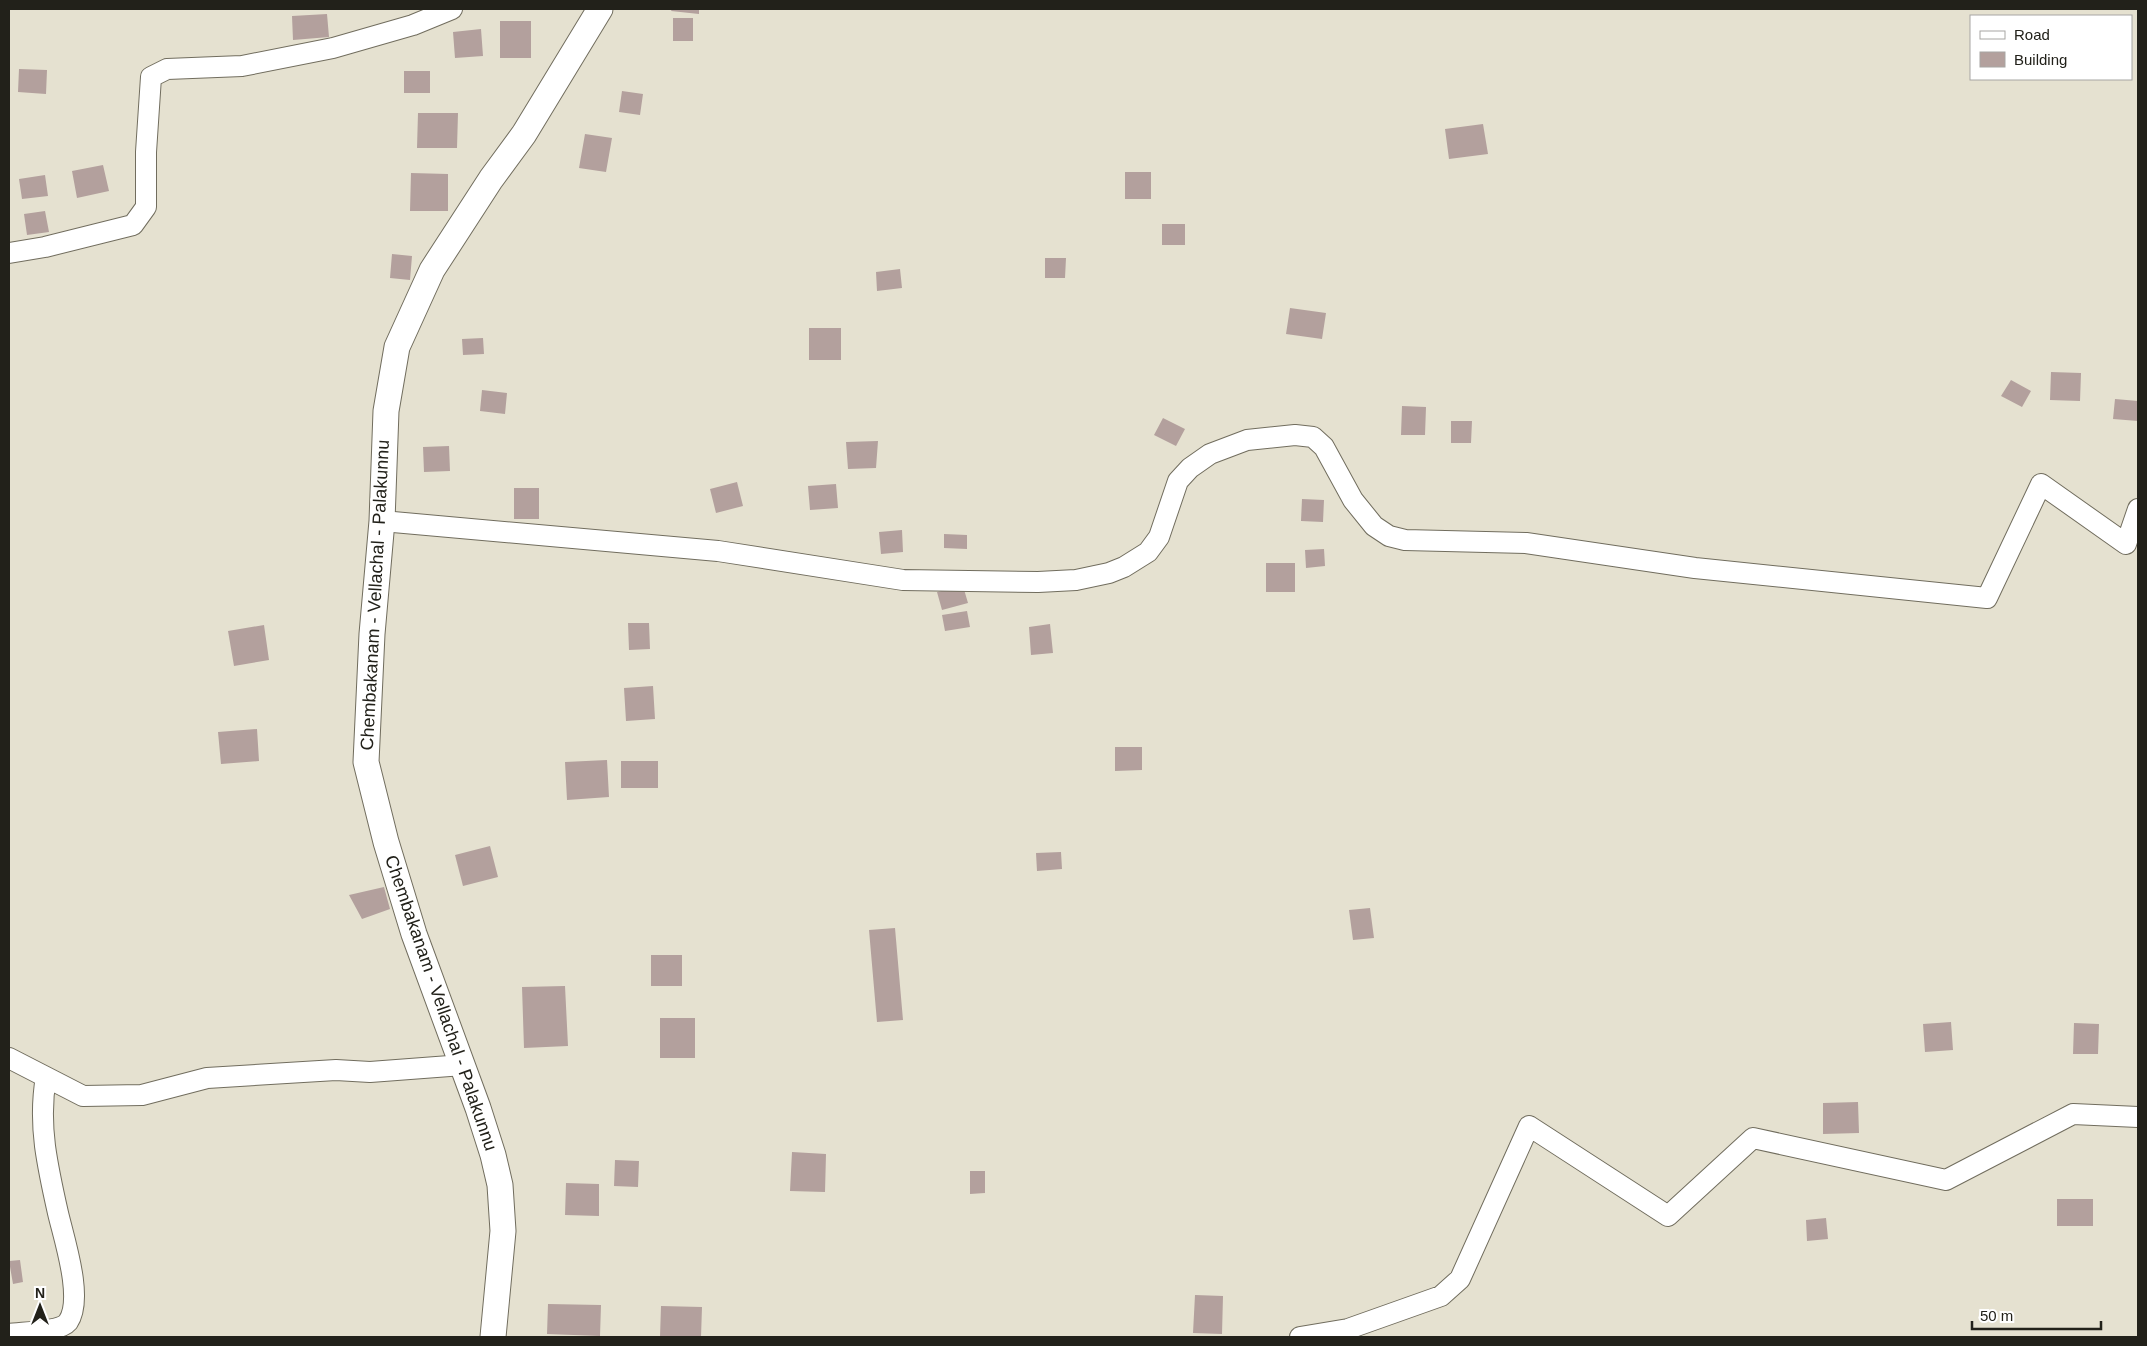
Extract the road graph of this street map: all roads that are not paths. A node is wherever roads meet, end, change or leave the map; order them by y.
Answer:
1 (452, 9) edge
2 (600, 9) edge
3 (9, 253) edge
4 (2138, 509) edge
5 (382, 521) junction
6 (9, 1058) edge
7 (463, 1065) junction
8 (46, 1077) junction
9 (2138, 1117) edge
10 (9, 1334) edge
11 (494, 1337) edge
12 (1300, 1337) edge

1 - 3 street
2 - 5 main road, Chembakanam - Vellachal - Palakunnu
4 - 5 street
5 - 7 main road, Chembakanam - Vellachal - Palakunnu
6 - 8 street
7 - 8 street
7 - 11 main road, Chembakanam - Vellachal - Palakunnu
8 - 10 street
9 - 12 street

